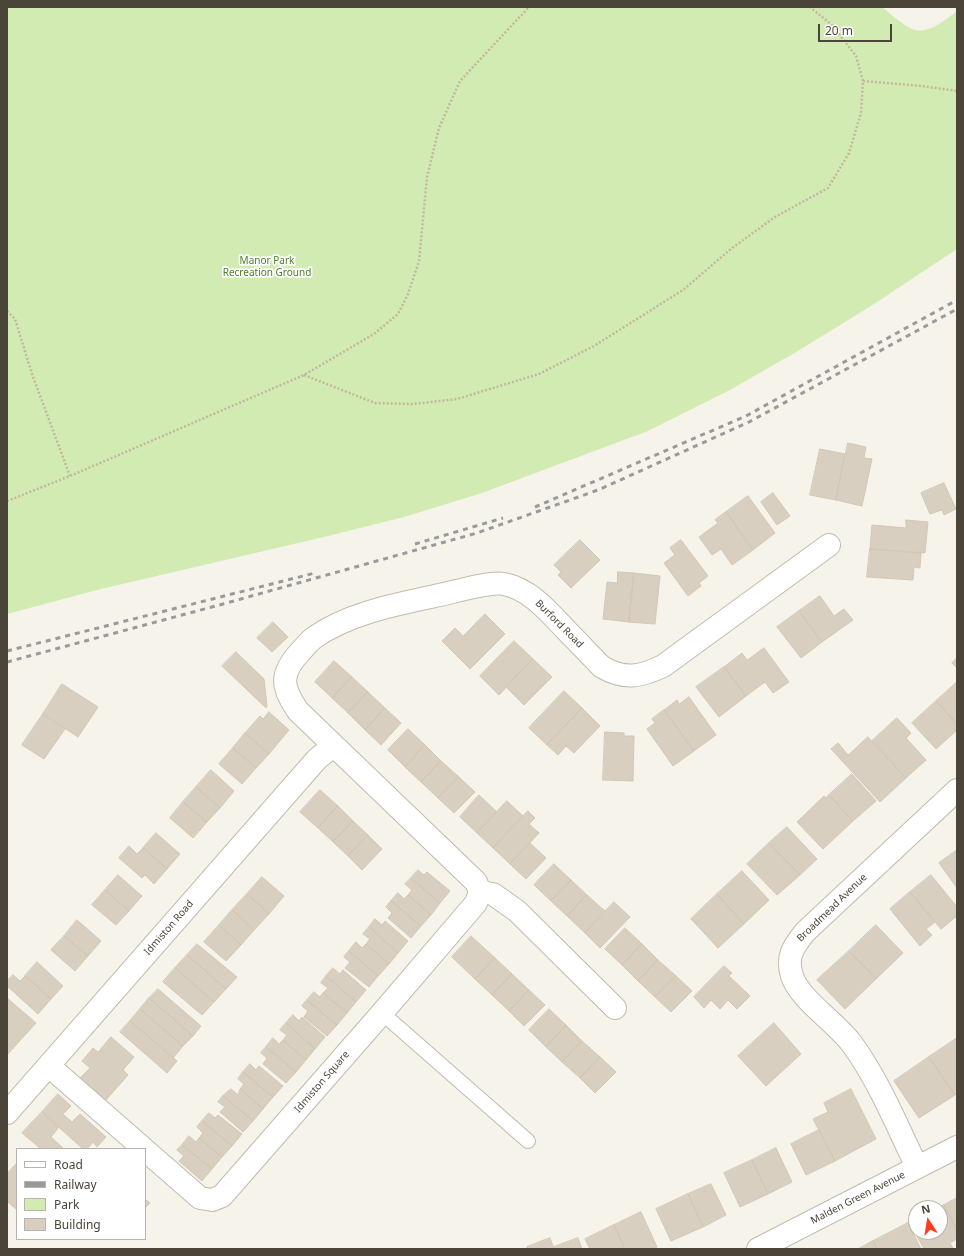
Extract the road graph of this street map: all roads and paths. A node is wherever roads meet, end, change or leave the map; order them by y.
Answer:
1 (529, 7) edge
2 (810, 7) edge
3 (863, 81) junction
4 (957, 91) edge
5 (7, 311) edge
6 (304, 376) junction
7 (70, 476) junction
8 (7, 501) edge
9 (829, 545) dead end
10 (333, 746) junction
11 (957, 790) edge
12 (480, 892) junction
13 (615, 1008) dead end
14 (382, 1013) junction
15 (49, 1066) junction
16 (7, 1112) edge
17 (528, 1141) dead end
18 (957, 1147) edge
19 (143, 1148) edge
20 (146, 1151) edge
21 (917, 1167) junction
22 (758, 1249) edge

1 - 6 path
2 - 3 path
3 - 4 path
3 - 6 path
5 - 7 path
6 - 7 path
7 - 8 path
9 - 10 street, Burford Road
10 - 12 street, Burford Road
10 - 15 street, Idmiston Road
11 - 21 street, Broadmead Avenue
12 - 13 street
12 - 14 street, Idmiston Square
14 - 17 lane
14 - 20 street, Idmiston Square
15 - 16 street, Idmiston Road
15 - 19 street, Idmiston Square
18 - 21 street, Malden Green Avenue
21 - 22 street, Malden Green Avenue

